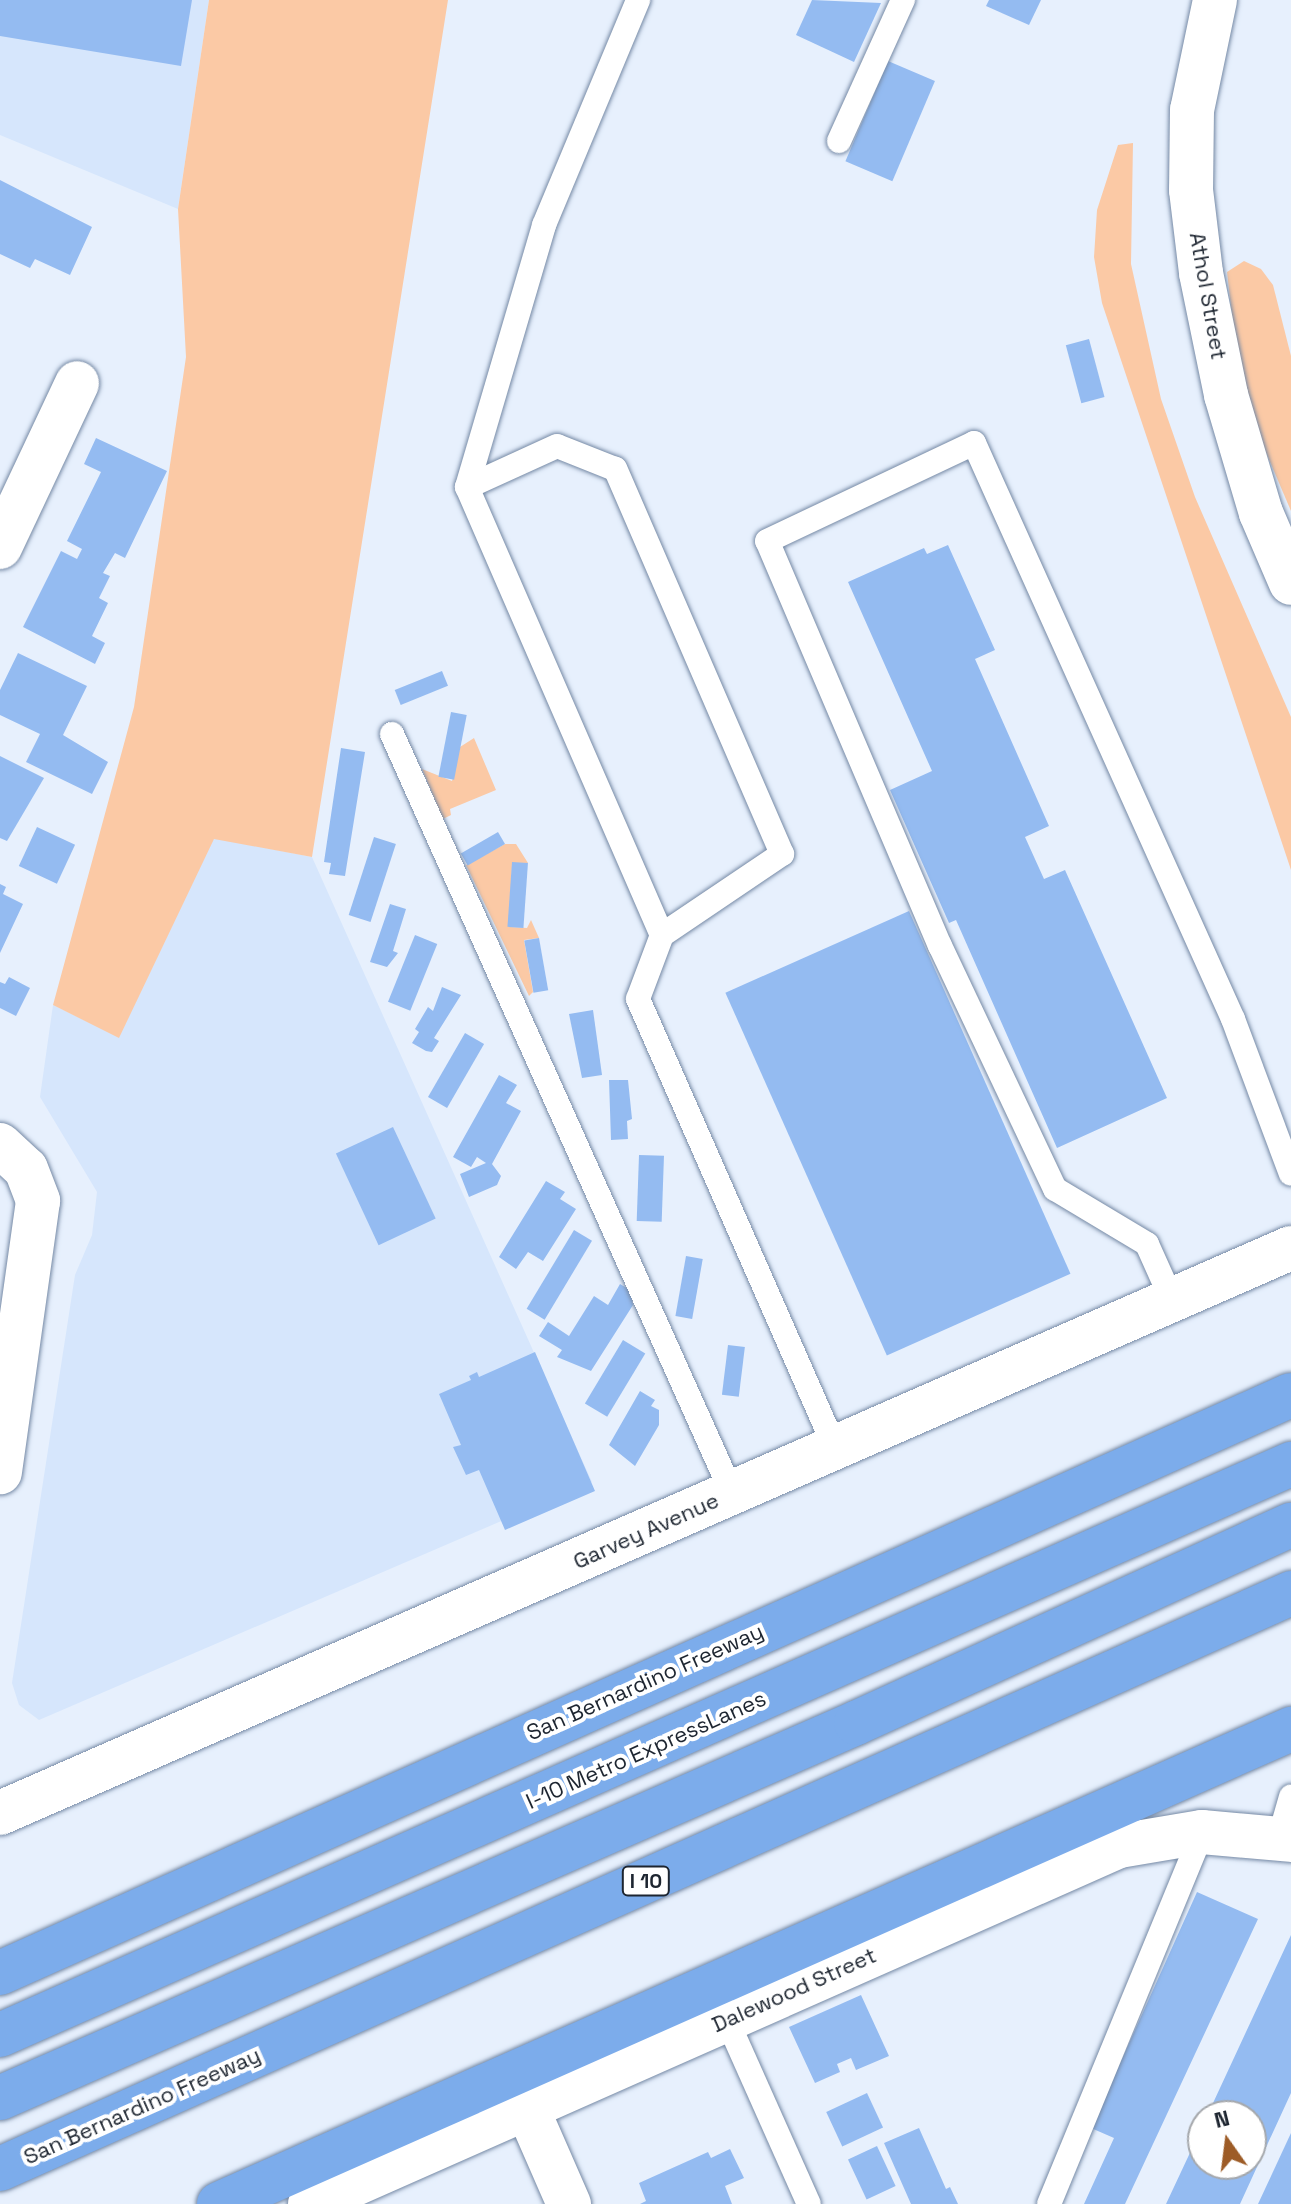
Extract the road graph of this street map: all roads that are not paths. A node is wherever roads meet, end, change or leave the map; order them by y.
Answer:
1 (638, 0) edge
2 (903, 0) edge
3 (1215, 0) edge
4 (839, 141) dead end
5 (77, 383) dead end
6 (467, 487) junction
7 (0, 547) edge
8 (1291, 583) edge
9 (392, 734) dead end
10 (662, 935) junction
11 (0, 1145) edge
12 (1291, 1174) edge
13 (1291, 1248) edge
14 (1172, 1300) junction
15 (1291, 1395) edge
16 (835, 1447) junction
17 (1291, 1464) edge
18 (0, 1472) edge
19 (732, 1493) junction
20 (1291, 1525) edge
21 (1291, 1593) edge
22 (1291, 1729) edge
23 (0, 1813) edge
24 (1287, 1824) edge
25 (1202, 1832) junction
26 (0, 1973) edge
27 (727, 2020) junction
28 (0, 2035) edge
29 (0, 2098) edge
30 (527, 2108) junction
31 (0, 2169) edge
32 (219, 2204) edge
33 (310, 2204) edge
34 (569, 2204) edge
35 (809, 2204) edge
36 (1049, 2204) edge

1 - 6 lane
2 - 4 lane
3 - 8 street, Athol Street
5 - 7 street
6 - 10 lane
6 - 10 lane
9 - 19 lane
10 - 16 lane
11 - 18 street
12 - 14 lane
13 - 14 street, Garvey Avenue
14 - 16 street, Garvey Avenue
15 - 26 highway, San Bernardino Freeway
16 - 19 street, Garvey Avenue
17 - 28 highway, I-10 Metro ExpressLanes
19 - 23 street, Garvey Avenue
20 - 29 highway
21 - 31 highway, San Bernardino Freeway / I 10
22 - 32 highway
24 - 25 street, Dalewood Street
25 - 27 street, Dalewood Street
25 - 36 lane
27 - 30 street, Dalewood Street
27 - 35 lane
30 - 33 street, Dalewood Street
30 - 34 street

